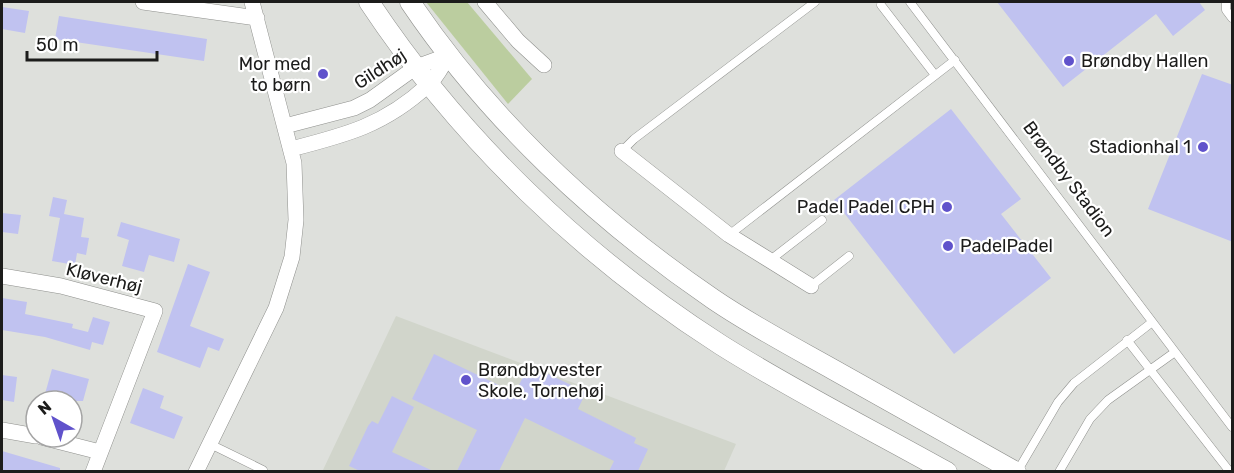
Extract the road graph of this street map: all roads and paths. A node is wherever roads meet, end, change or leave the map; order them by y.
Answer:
1 (143, 2) edge
2 (252, 2) edge
3 (369, 2) edge
4 (410, 2) edge
5 (485, 2) edge
6 (815, 2) edge
7 (910, 2) edge
8 (1229, 2) edge
9 (881, 5) dead end
10 (257, 18) junction
11 (1233, 18) edge
12 (449, 55) junction
13 (955, 60) junction
14 (544, 64) dead end
15 (416, 67) junction
16 (934, 75) junction
17 (430, 84) junction
18 (285, 126) junction
19 (291, 149) junction
20 (622, 151) joint
21 (822, 220) dead end
22 (729, 235) junction
23 (849, 256) dead end
24 (769, 261) junction
25 (2, 276) edge
26 (811, 286) joint
27 (1151, 322) junction
28 (1127, 340) junction
29 (1175, 352) junction
30 (1149, 370) junction
31 (1233, 427) edge
32 (2, 430) edge
33 (24, 434) edge
34 (210, 444) junction
35 (84, 448) edge
36 (100, 452) junction
37 (263, 470) dead end
38 (93, 471) edge
39 (196, 471) edge
40 (947, 471) edge
41 (1016, 471) edge
42 (1059, 471) edge
43 (1230, 471) edge

1 - 10 street
2 - 10 street
3 - 15 street
4 - 12 street
5 - 14 street
6 - 20 lane
7 - 13 lane, Brøndby Stadion
8 - 11 lane
9 - 16 lane
10 - 18 street
12 - 15 street, Gildhøj
12 - 17 street
12 - 41 street
13 - 16 lane
13 - 27 lane, Brøndby Stadion
15 - 17 street
15 - 18 street, Gildhøj
16 - 22 lane
17 - 19 street
17 - 40 street
18 - 19 street
19 - 34 street
20 - 22 street
21 - 24 lane
22 - 24 street
23 - 26 lane
24 - 26 street
25 - 36 street, Kløverhøj
27 - 28 lane
27 - 29 lane, Brøndby Stadion
28 - 30 lane
28 - 41 lane
29 - 30 lane
29 - 31 lane, Brøndby Stadion
30 - 42 lane
30 - 43 lane
32 - 33 street
34 - 37 lane
34 - 39 street
35 - 36 street
36 - 38 street, Kløverhøj

